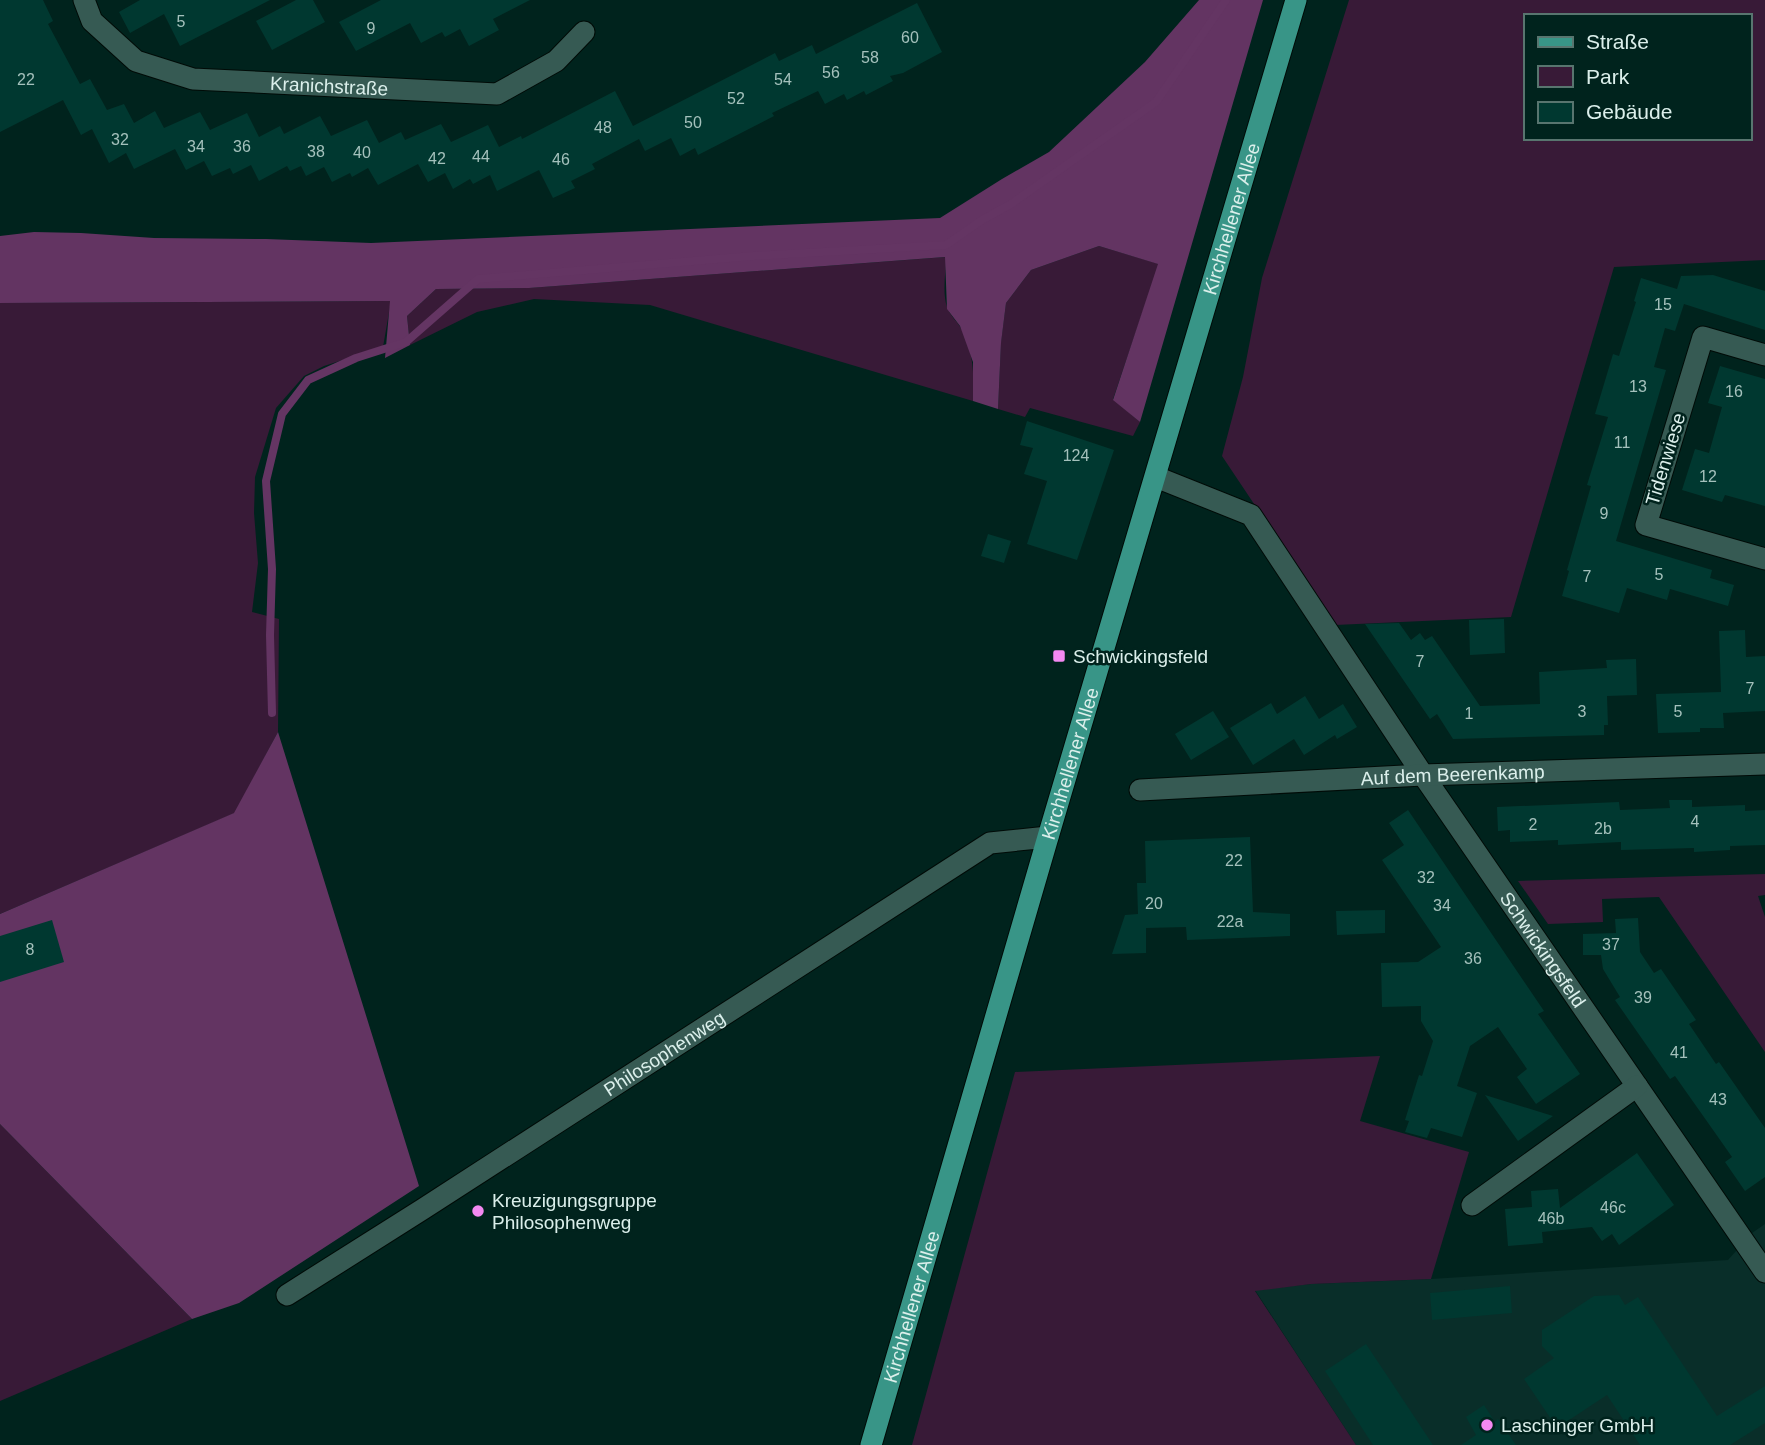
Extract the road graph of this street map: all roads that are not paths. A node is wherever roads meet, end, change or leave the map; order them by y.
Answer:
1 (84, 0) edge
2 (1296, 0) edge
3 (584, 32) dead end
4 (1765, 355) edge
5 (1156, 477) junction
6 (1765, 559) edge
7 (1765, 764) edge
8 (1423, 775) junction
9 (1140, 790) dead end
10 (1048, 837) junction
11 (1637, 1086) junction
12 (1472, 1205) dead end
13 (1765, 1272) edge
14 (287, 1295) dead end
15 (871, 1445) edge

1 - 3 street, Kranichstraße
2 - 5 main road, Kirchhellener Allee
4 - 6 street, Tidenwiese
5 - 8 street, Schwickingsfeld
5 - 10 main road, Kirchhellener Allee
7 - 8 street, Auf dem Beerenkamp
8 - 9 street, Auf dem Beerenkamp
8 - 11 street, Schwickingsfeld
10 - 14 street, Philosophenweg
10 - 15 main road, Kirchhellener Allee
11 - 12 street
11 - 13 street, Schwickingsfeld

